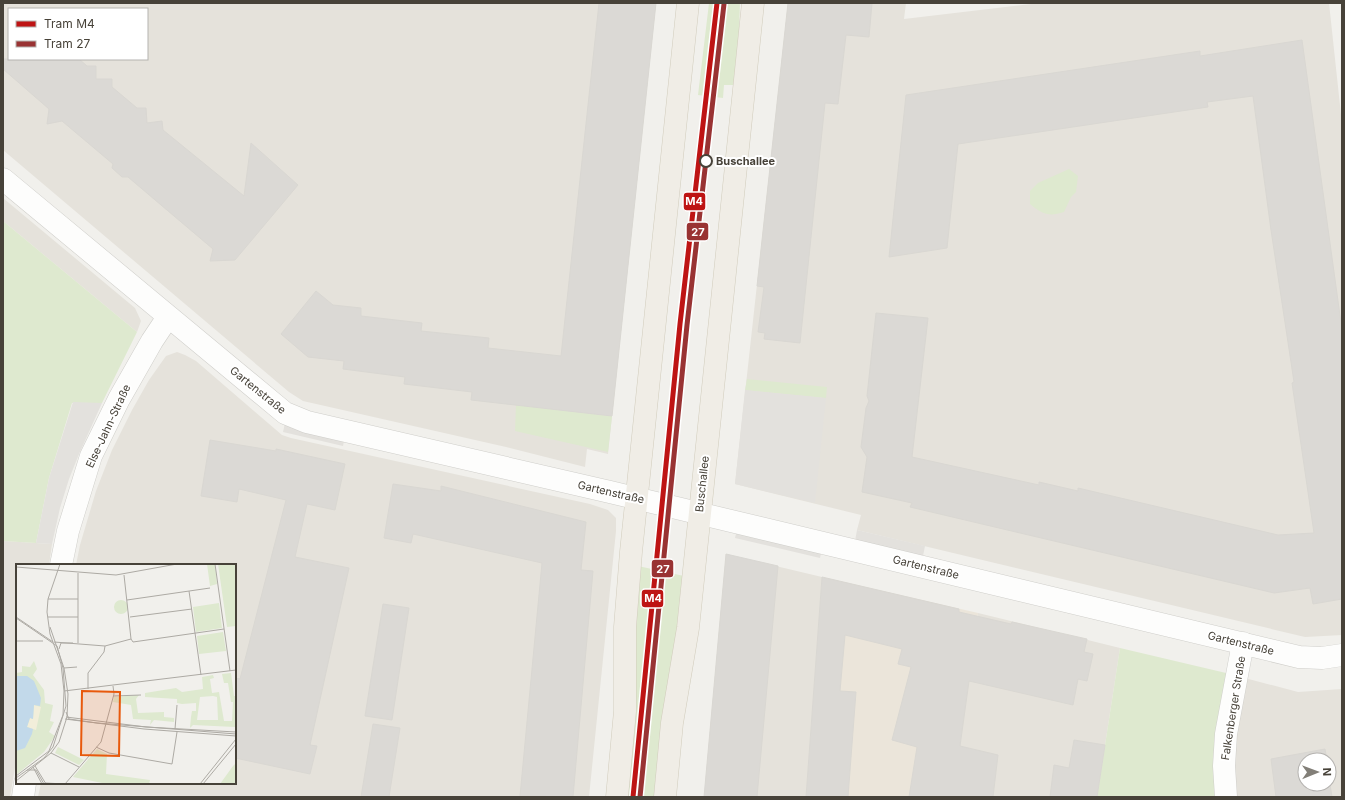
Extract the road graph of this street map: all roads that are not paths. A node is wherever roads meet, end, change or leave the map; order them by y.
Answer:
1 (688, 3) edge
2 (753, 3) edge
3 (3, 179) edge
4 (168, 317) junction
5 (636, 498) junction
6 (699, 513) junction
7 (61, 564) edge
8 (1243, 643) junction
9 (1342, 655) edge
10 (25, 784) edge
11 (23, 797) edge
12 (617, 797) edge
13 (665, 797) edge
14 (1226, 797) edge

1 - 5 main road
2 - 6 main road, Buschallee
3 - 4 street, Gartenstraße
4 - 5 street, Gartenstraße
4 - 7 street, Else-Jahn-Straße
5 - 6 street, Gartenstraße
5 - 12 main road
6 - 8 street, Gartenstraße
6 - 13 main road, Buschallee
8 - 9 street, Gartenstraße
8 - 14 street, Falkenberger Straße
10 - 11 street

